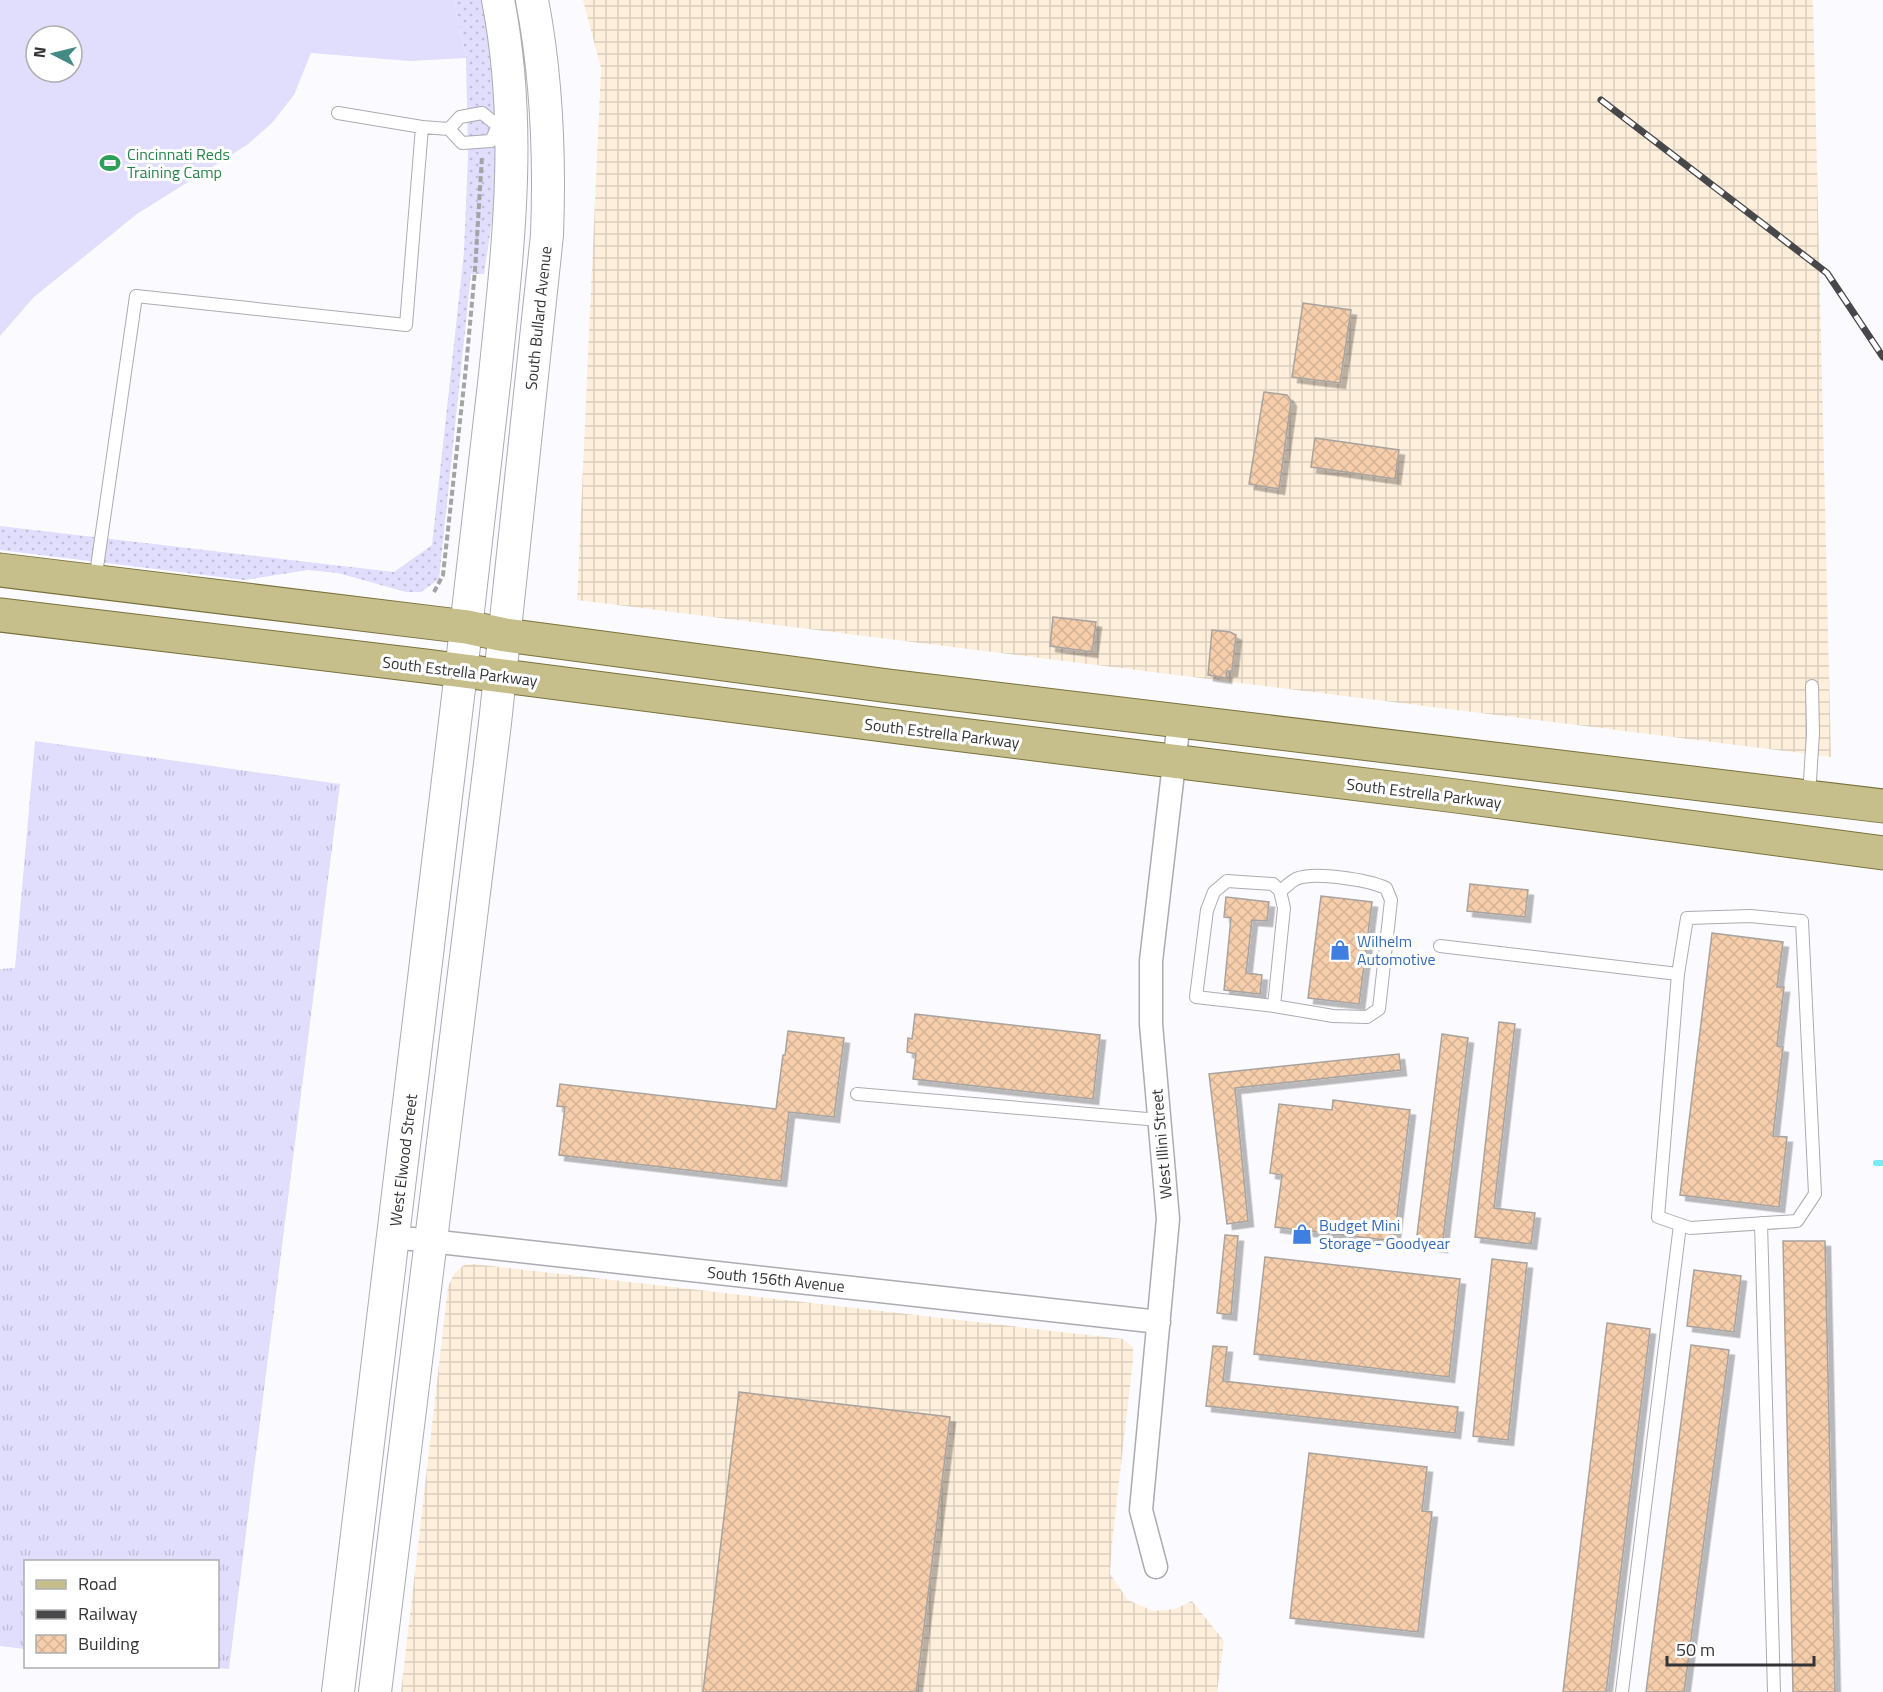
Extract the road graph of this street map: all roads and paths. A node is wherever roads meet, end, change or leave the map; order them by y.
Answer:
1 (498, 0) edge
2 (532, 0) edge
3 (338, 113) dead end
4 (504, 126) junction
5 (422, 127) junction
6 (449, 129) junction
7 (481, 142) junction
8 (0, 570) edge
9 (94, 582) junction
10 (434, 592) dead end
11 (0, 615) edge
12 (467, 627) junction
13 (505, 635) junction
14 (461, 672) junction
15 (500, 676) junction
16 (1812, 686) dead end
17 (1179, 720) junction
18 (1175, 761) junction
19 (1809, 797) junction
20 (1883, 806) edge
21 (1883, 853) edge
22 (1280, 891) junction
23 (1440, 946) dead end
24 (1678, 974) junction
25 (1274, 1006) junction
26 (857, 1095) dead end
27 (1159, 1120) junction
28 (1761, 1223) junction
29 (1680, 1225) junction
30 (394, 1237) junction
31 (429, 1240) junction
32 (1159, 1322) junction
33 (1156, 1567) dead end
34 (338, 1692) edge
35 (375, 1692) edge
36 (1622, 1692) edge
37 (1774, 1692) edge

1 - 4 main road
2 - 13 main road, South Bullard Avenue
3 - 5 lane
4 - 6 lane
4 - 7 lane
4 - 12 main road
5 - 6 lane
5 - 9 lane
6 - 7 lane
7 - 10 path
8 - 9 main road
9 - 12 main road
11 - 14 main road, South Estrella Parkway
12 - 13 main road
12 - 14 main road, West Elwood Street
13 - 15 main road
13 - 17 main road
14 - 15 main road, South Estrella Parkway
14 - 30 main road, West Elwood Street
15 - 18 main road, South Estrella Parkway
15 - 31 main road
16 - 19 lane
17 - 18 street, West Illini Street
17 - 19 main road
18 - 21 main road, South Estrella Parkway
18 - 27 street, West Illini Street
19 - 20 main road
22 - 25 lane
22 - 25 lane
22 - 25 lane
23 - 24 lane
24 - 28 lane
24 - 29 lane
26 - 27 lane
27 - 32 street, West Illini Street
28 - 29 lane
28 - 37 lane
29 - 36 lane
30 - 31 street, South 156th Avenue
30 - 34 main road, West Elwood Street
31 - 32 street, South 156th Avenue
31 - 35 main road
32 - 33 street, West Illini Street

